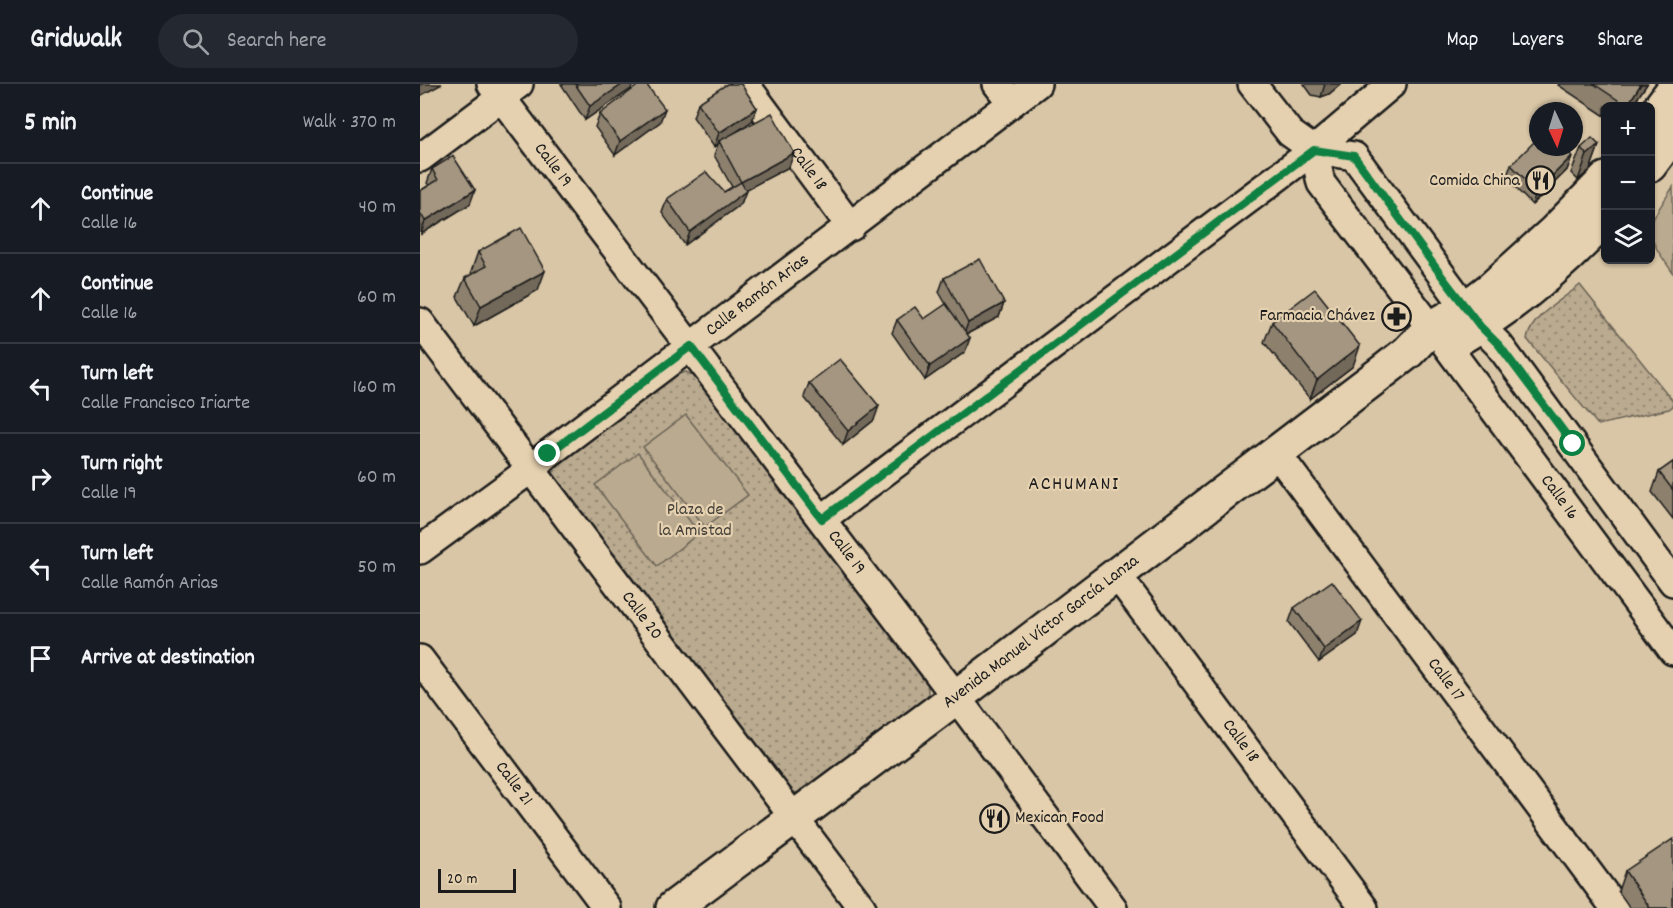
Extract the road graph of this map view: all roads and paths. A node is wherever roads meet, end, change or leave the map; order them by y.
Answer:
1 (745, 84) edge
2 (1037, 84) edge
3 (1252, 84) edge
4 (1392, 84) edge
5 (504, 89) edge
6 (1673, 90) edge
7 (1004, 94) edge
8 (1655, 114) edge
9 (1673, 134) edge
10 (1314, 150) junction
11 (420, 158) edge
12 (1655, 158) edge
13 (1601, 182) edge
14 (1601, 223) edge
15 (850, 227) junction
16 (1473, 317) junction
17 (420, 322) edge
18 (1438, 337) junction
19 (691, 346) junction
20 (1276, 452) junction
21 (531, 469) junction
22 (822, 519) junction
23 (420, 550) edge
24 (1117, 575) junction
25 (1673, 582) edge
26 (1673, 651) edge
27 (420, 659) edge
28 (956, 697) junction
29 (795, 817) junction
30 (607, 908) edge
31 (673, 908) edge
32 (862, 908) edge
33 (1113, 908) edge
34 (1364, 908) edge
35 (1615, 908) edge

1 - 15 street, Calle 18
2 - 7 street, Calle Ramón Arias
3 - 10 street
4 - 10 street
5 - 11 street
5 - 19 street, Calle 19
6 - 8 main road
7 - 15 street, Calle Ramón Arias
9 - 12 main road
10 - 16 street
10 - 18 street, Calle 16
10 - 22 street
13 - 16 main road
14 - 16 main road
15 - 19 street, Calle Ramón Arias
16 - 18 main road, Avenida Manuel Víctor García Lanza
16 - 25 street
17 - 21 street, Calle 20
18 - 20 main road, Avenida Manuel Víctor García Lanza
18 - 26 street, Calle 16
19 - 21 street, Calle Ramón Arias
19 - 22 street, Calle 19
20 - 24 main road, Avenida Manuel Víctor García Lanza
20 - 35 street, Calle 17
21 - 23 street, Calle Ramón Arias
21 - 29 street, Calle 20
22 - 28 street, Calle 19
24 - 28 main road, Avenida Manuel Víctor García Lanza
24 - 34 street, Calle 18
27 - 30 street, Calle 21
28 - 29 main road, Avenida Manuel Víctor García Lanza
28 - 33 street, Calle 19
29 - 31 main road, Avenida Manuel Víctor García Lanza
29 - 32 street, Calle 20

